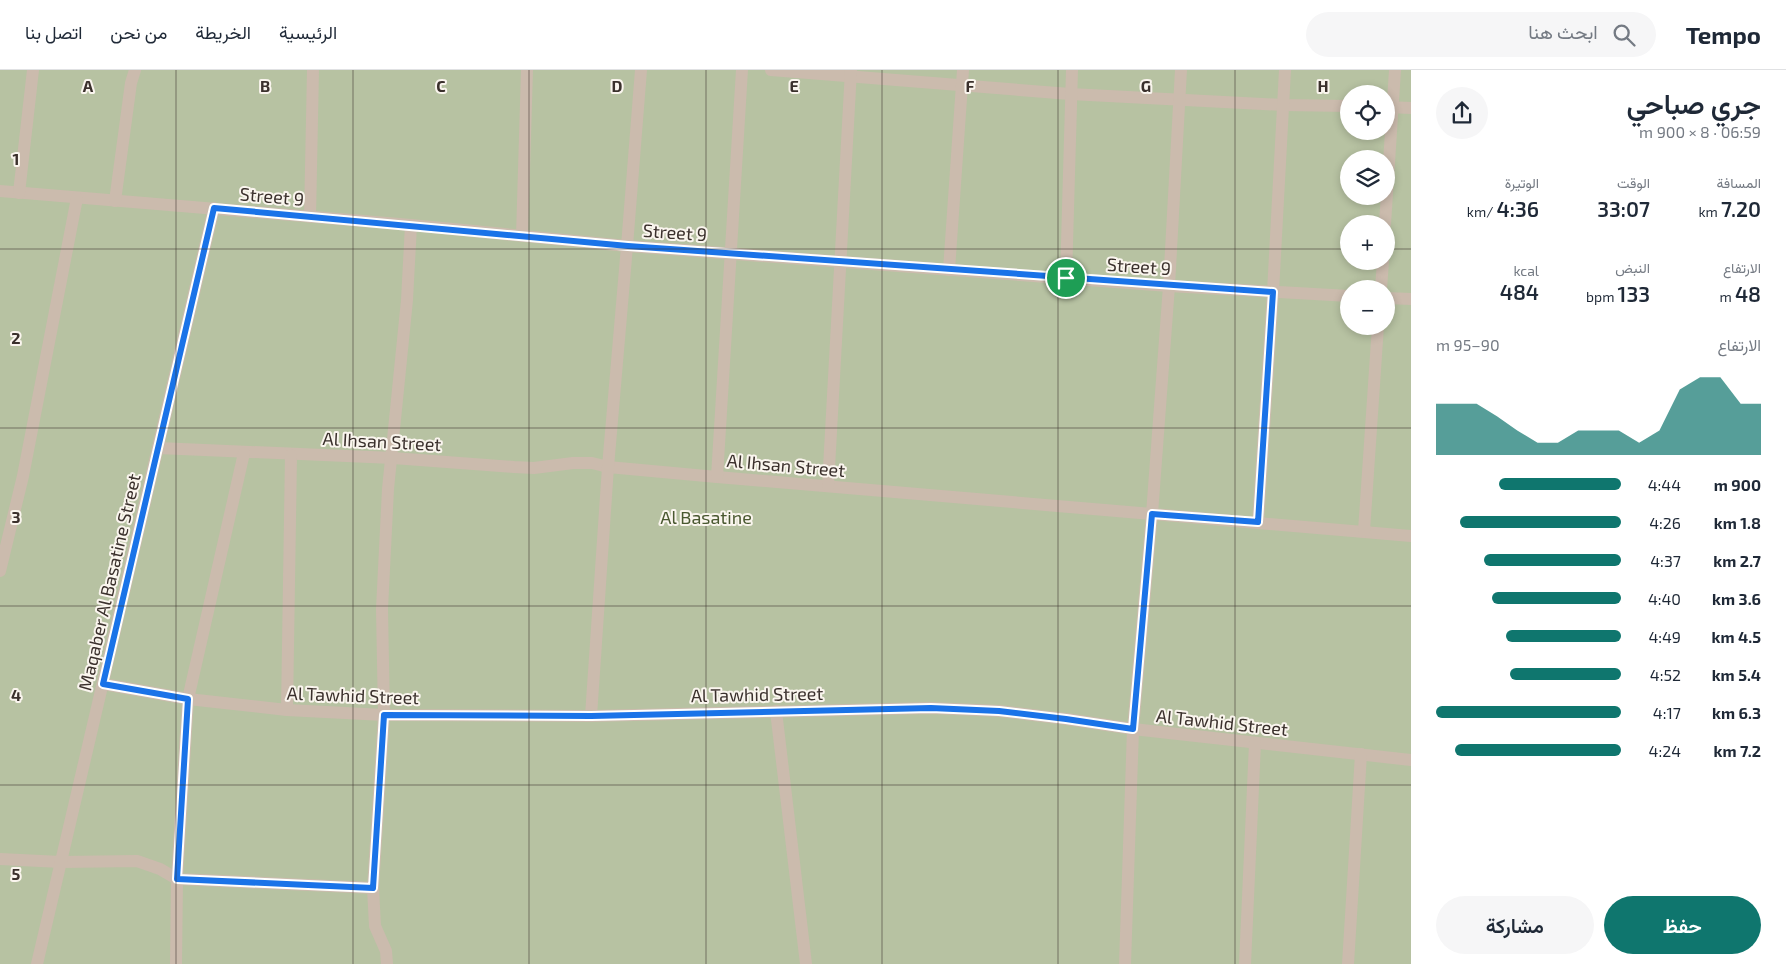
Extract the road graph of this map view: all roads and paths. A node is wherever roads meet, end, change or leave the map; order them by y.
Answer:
1 (33, 70) edge
2 (135, 70) edge
3 (313, 70) edge
4 (527, 70) edge
5 (641, 70) edge
6 (742, 70) edge
7 (771, 70) edge
8 (963, 70) edge
9 (1072, 70) edge
10 (1181, 70) edge
11 (1286, 70) edge
12 (1395, 70) edge
13 (851, 74) edge
14 (962, 84) junction
15 (1393, 85) edge
16 (1070, 94) junction
17 (1179, 98) junction
18 (1283, 105) junction
19 (1340, 106) edge
20 (1395, 107) edge
21 (1411, 108) edge
22 (1389, 140) edge
23 (0, 191) edge
24 (19, 193) junction
25 (77, 198) junction
26 (115, 201) junction
27 (214, 208) junction
28 (1385, 215) edge
29 (310, 217) junction
30 (411, 225) junction
31 (522, 236) junction
32 (628, 246) junction
33 (731, 254) junction
34 (840, 262) junction
35 (949, 270) junction
36 (1066, 278) junction
37 (1169, 286) junction
38 (1273, 292) junction
39 (1340, 296) edge
40 (1395, 298) edge
41 (1411, 299) edge
42 (1377, 335) edge
43 (158, 448) junction
44 (244, 453) junction
45 (291, 454) junction
46 (393, 458) junction
47 (608, 466) junction
48 (717, 477) junction
49 (828, 486) junction
50 (1152, 514) junction
51 (1258, 522) junction
52 (1364, 531) junction
53 (1411, 536) edge
54 (0, 571) edge
55 (103, 684) junction
56 (188, 699) junction
57 (287, 710) junction
58 (776, 711) junction
59 (384, 715) junction
60 (591, 716) junction
61 (1133, 729) junction
62 (1255, 743) junction
63 (1361, 754) junction
64 (1411, 760) edge
65 (0, 859) edge
66 (61, 862) junction
67 (177, 879) junction
68 (373, 888) junction
69 (37, 964) edge
70 (176, 964) edge
71 (387, 964) edge
72 (806, 964) edge
73 (1125, 964) edge
74 (1245, 964) edge
75 (1348, 964) edge

1 - 24 street
2 - 26 street
3 - 29 street
4 - 31 street
5 - 32 street
6 - 33 street
7 - 13 street
8 - 14 street
9 - 16 street
10 - 17 street
11 - 18 street
12 - 15 street
13 - 14 street
13 - 34 street
14 - 16 street
14 - 35 street
16 - 17 street
16 - 36 street
17 - 18 street
17 - 37 street
18 - 19 street
18 - 38 street
20 - 21 street
22 - 28 street
23 - 24 street, Street 9
24 - 25 street, Street 9
25 - 26 street, Street 9
25 - 54 street
26 - 27 street, Street 9
27 - 29 street, Street 9
27 - 43 street, Maqaber Al Basatine Street
29 - 30 street, Street 9
30 - 31 street, Street 9
30 - 46 street
31 - 32 street, Street 9
32 - 33 street, Street 9
32 - 47 street
33 - 34 street, Street 9
33 - 48 street
34 - 35 street, Street 9
34 - 49 street
35 - 36 street, Street 9
36 - 37 street, Street 9
37 - 38 street, Street 9
37 - 50 street
38 - 39 street, Street 9
38 - 51 street
40 - 41 street
42 - 52 street
43 - 44 street, Al Ihsan Street
43 - 55 street, Maqaber Al Basatine Street
44 - 45 street, Al Ihsan Street
44 - 56 street
45 - 46 street, Al Ihsan Street
45 - 57 street
46 - 47 street, Al Ihsan Street
46 - 59 street
47 - 48 street, Al Ihsan Street
47 - 60 street
48 - 49 street, Al Ihsan Street
49 - 50 street, Al Ihsan Street
50 - 51 street, Al Ihsan Street
50 - 61 street
51 - 52 street, Al Ihsan Street
52 - 53 street, Al Ihsan Street
55 - 56 street, Al Tawhid Street
55 - 66 street, Maqaber Al Basatine Street
56 - 57 street, Al Tawhid Street
56 - 67 street
57 - 59 street, Al Tawhid Street
58 - 60 street, Al Tawhid Street
58 - 61 street, Al Tawhid Street
58 - 72 street
59 - 60 street, Al Tawhid Street
59 - 68 street
61 - 62 street, Al Tawhid Street
61 - 73 street
62 - 63 street, Al Tawhid Street
62 - 74 street
63 - 64 street, Al Tawhid Street
63 - 75 street
65 - 66 street
66 - 67 street
66 - 69 street, Maqaber Al Basatine Street
67 - 68 street
67 - 70 street
68 - 71 street

